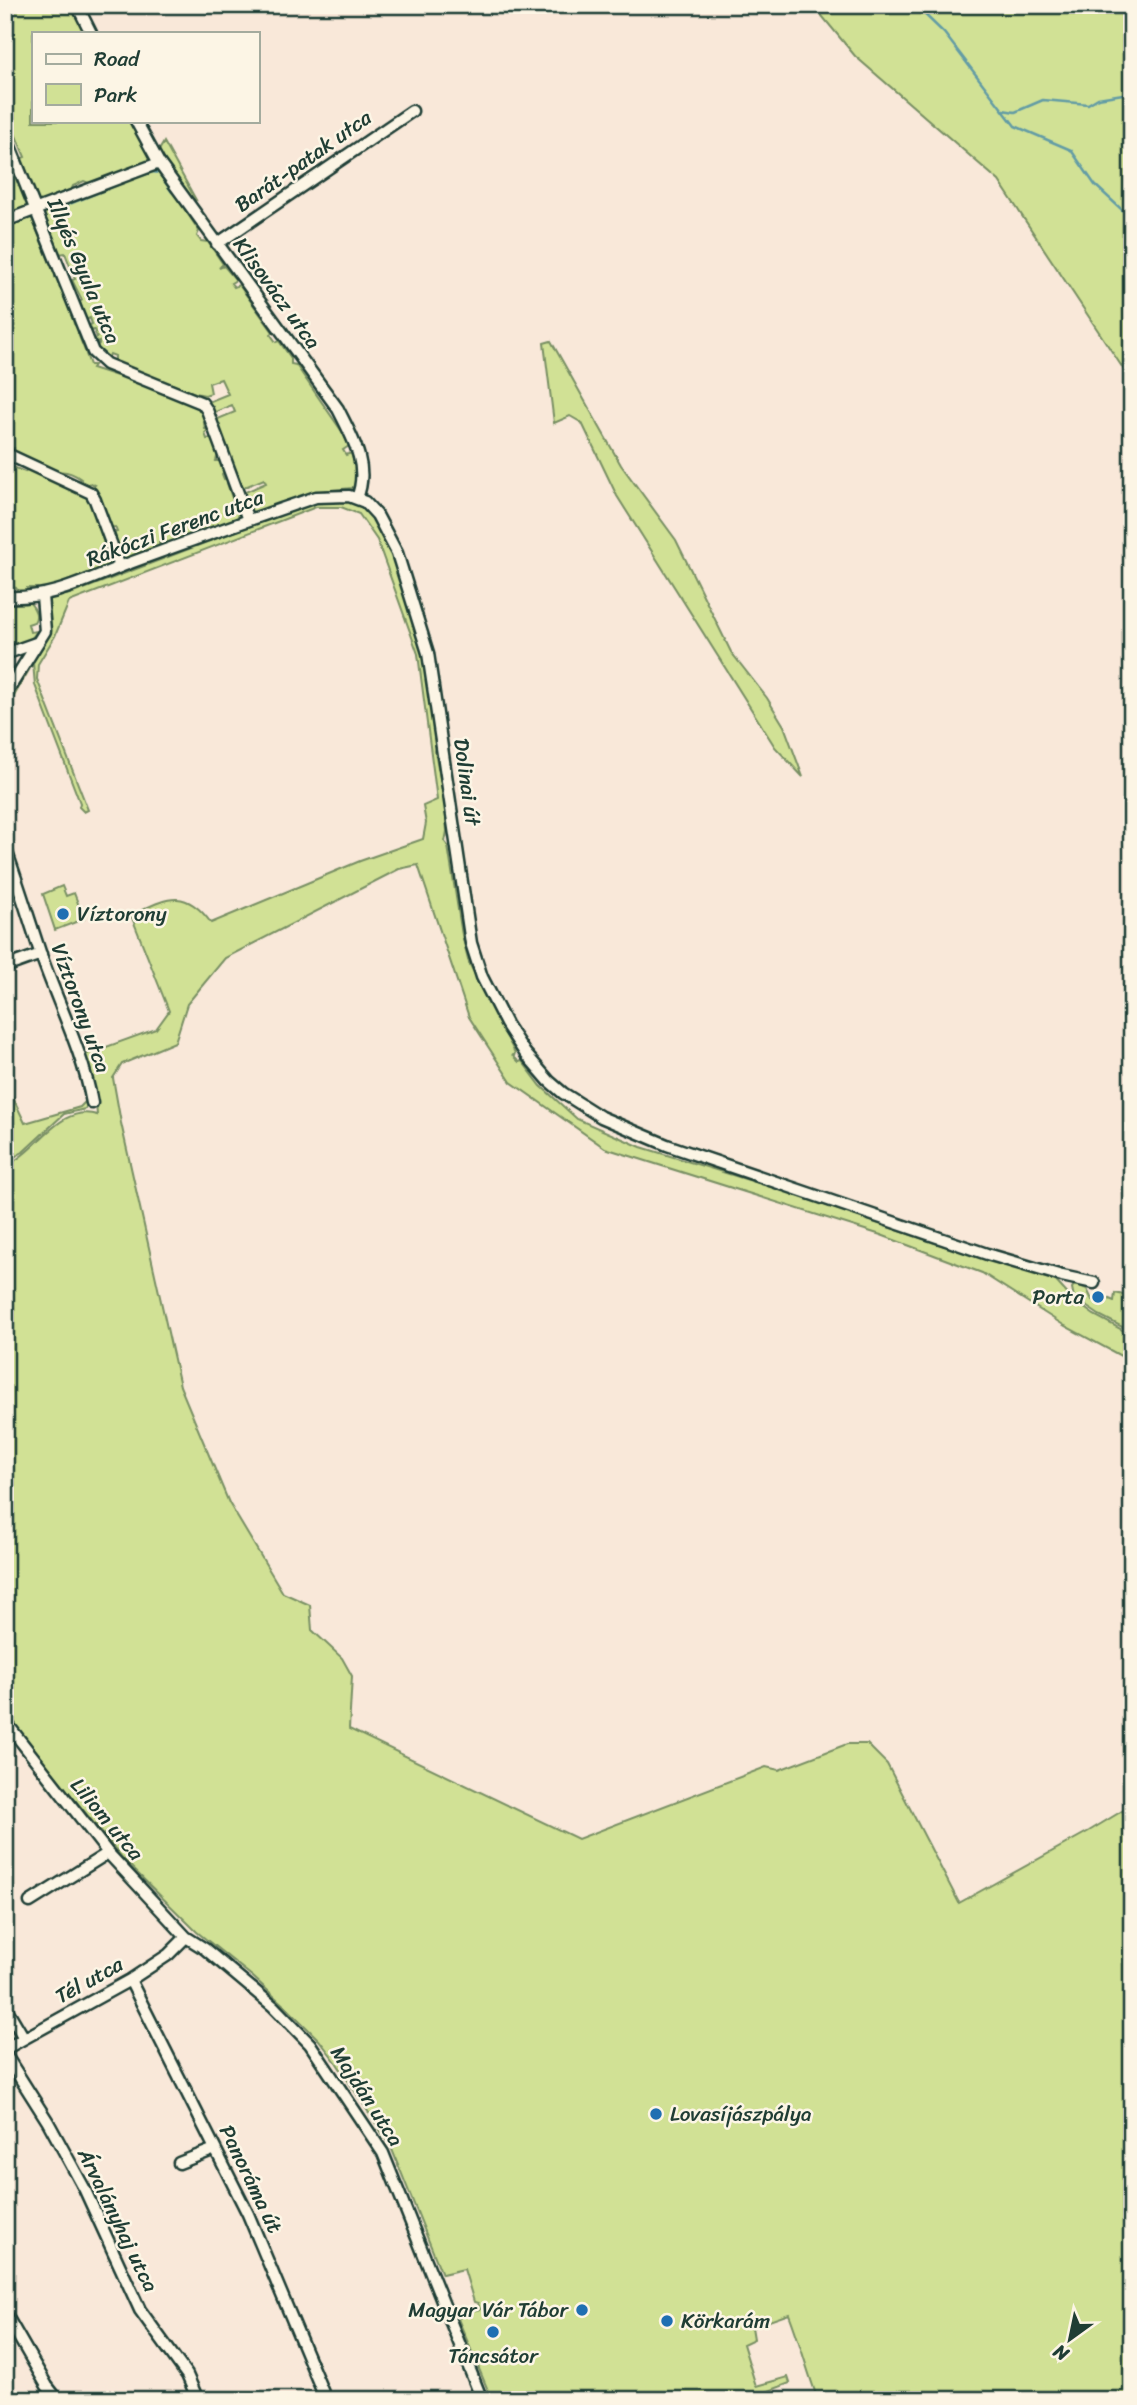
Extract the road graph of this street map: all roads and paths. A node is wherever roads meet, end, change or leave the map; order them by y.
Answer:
1 (77, 5) edge
2 (90, 32) edge
3 (412, 111) dead end
4 (137, 122) edge
5 (5, 134) edge
6 (159, 163) junction
7 (37, 209) junction
8 (5, 221) edge
9 (217, 244) junction
10 (5, 453) edge
11 (357, 498) junction
12 (248, 520) junction
13 (120, 567) junction
14 (42, 596) junction
15 (5, 597) edge
16 (36, 643) junction
17 (5, 654) edge
18 (5, 695) edge
19 (5, 847) edge
20 (41, 954) junction
21 (5, 967) edge
22 (92, 1103) dead end
23 (1094, 1283) dead end
24 (5, 1721) edge
25 (108, 1853) junction
26 (30, 1902) dead end
27 (186, 1937) junction
28 (130, 1980) junction
29 (5, 2006) edge
30 (24, 2038) junction
31 (5, 2049) edge
32 (5, 2054) edge
33 (215, 2149) junction
34 (178, 2163) dead end
35 (5, 2313) edge
36 (58, 2400) edge
37 (198, 2400) edge
38 (326, 2400) edge
39 (482, 2400) edge

1 - 2 street
3 - 9 street, Barát-patak utca
4 - 6 street, Klisovácz utca
5 - 7 street, Illyés Gyula utca
6 - 7 street
6 - 9 street, Klisovácz utca
7 - 8 street
7 - 12 street, Illyés Gyula utca
9 - 11 street, Klisovácz utca
10 - 13 street
11 - 12 street, Rákóczi Ferenc utca
11 - 23 street, Dolinai út
12 - 13 street, Rákóczi Ferenc utca
13 - 14 street, Rákóczi Ferenc utca
14 - 15 street, Rákóczi Ferenc utca
14 - 16 street
16 - 17 street
16 - 18 street
19 - 20 street, Víztorony utca
20 - 21 street
20 - 22 street, Víztorony utca
24 - 25 street, Liliom utca
25 - 26 street
25 - 27 street, Liliom utca
27 - 28 street, Tél utca
27 - 39 street, Majdán utca
28 - 30 street, Tél utca
28 - 33 street, Panoráma út
29 - 30 street
30 - 31 street, Tél utca
32 - 37 street, Árvalányhaj utca
33 - 34 street
33 - 38 street, Panoráma út
35 - 36 street

